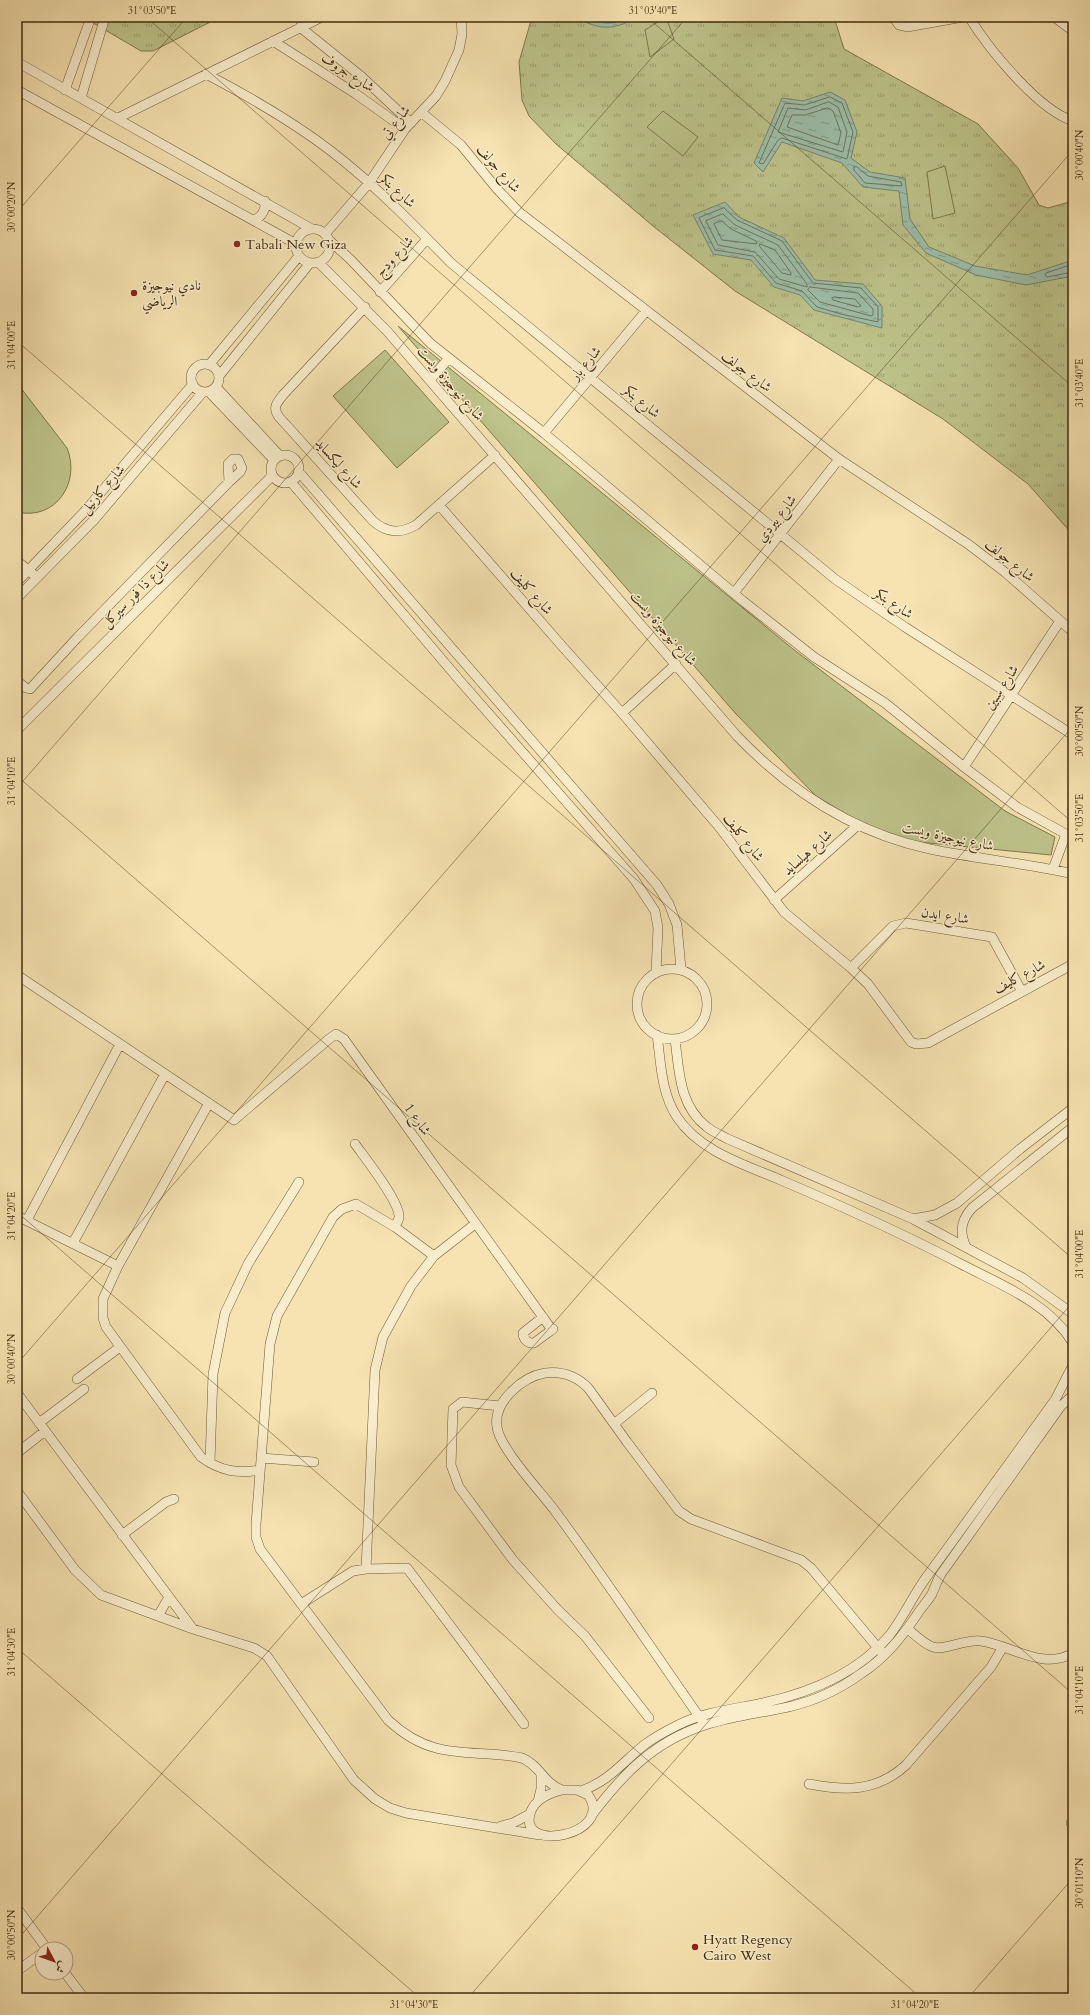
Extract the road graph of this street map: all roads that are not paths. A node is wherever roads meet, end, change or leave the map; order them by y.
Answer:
1 (90, 17) edge
2 (105, 17) edge
3 (322, 17) edge
4 (460, 17) edge
5 (894, 17) edge
6 (963, 17) edge
7 (969, 17) edge
8 (1054, 17) edge
9 (300, 28) junction
10 (1073, 31) edge
11 (273, 41) junction
12 (17, 62) edge
13 (206, 74) junction
14 (17, 90) edge
15 (65, 90) junction
16 (81, 98) junction
17 (421, 112) junction
18 (118, 118) junction
19 (1073, 121) edge
20 (408, 126) junction
21 (369, 183) junction
22 (265, 201) junction
23 (254, 220) junction
24 (312, 228) junction
25 (328, 237) junction
26 (427, 239) junction
27 (296, 244) junction
28 (299, 256) junction
29 (315, 263) junction
30 (282, 277) junction
31 (291, 285) junction
32 (380, 292) junction
33 (365, 307) junction
34 (646, 312) junction
35 (449, 358) junction
36 (210, 365) junction
37 (219, 376) junction
38 (591, 377) junction
39 (430, 380) junction
40 (193, 384) junction
41 (209, 390) junction
42 (544, 433) junction
43 (495, 455) junction
44 (277, 458) junction
45 (839, 459) junction
46 (299, 472) junction
47 (272, 476) junction
48 (229, 482) dead end
49 (291, 482) junction
50 (439, 505) junction
51 (85, 511) junction
52 (94, 520) junction
53 (781, 535) junction
54 (17, 561) edge
55 (29, 570) junction
56 (38, 579) junction
57 (17, 582) edge
58 (734, 593) junction
59 (17, 598) edge
60 (1060, 621) junction
61 (1073, 632) edge
62 (676, 664) junction
63 (17, 681) edge
64 (1012, 696) junction
65 (622, 713) junction
66 (17, 730) edge
67 (1073, 735) edge
68 (964, 767) junction
69 (858, 825) junction
70 (1070, 836) edge
71 (1053, 869) junction
72 (1073, 874) edge
73 (774, 900) junction
74 (1073, 964) edge
75 (851, 968) junction
76 (681, 970) junction
77 (656, 972) junction
78 (19, 979) edge
79 (1022, 990) junction
80 (657, 1035) junction
81 (675, 1039) junction
82 (120, 1044) junction
83 (166, 1074) junction
84 (209, 1103) junction
85 (1073, 1108) edge
86 (1073, 1127) edge
87 (355, 1144) dead end
88 (299, 1182) dead end
89 (830, 1183) junction
90 (824, 1198) junction
91 (957, 1203) junction
92 (967, 1214) junction
93 (17, 1216) edge
94 (913, 1219) junction
95 (26, 1220) junction
96 (475, 1224) junction
97 (394, 1227) junction
98 (73, 1243) junction
99 (966, 1247) junction
100 (434, 1256) junction
101 (118, 1266) junction
102 (1073, 1314) edge
103 (543, 1317) junction
104 (1073, 1343) edge
105 (120, 1347) junction
106 (1073, 1365) edge
107 (77, 1379) dead end
108 (84, 1389) dead end
109 (17, 1393) edge
110 (652, 1393) dead end
111 (1073, 1395) edge
112 (1058, 1403) junction
113 (500, 1406) junction
114 (39, 1423) junction
115 (614, 1424) junction
116 (45, 1431) junction
117 (17, 1452) edge
118 (261, 1458) junction
119 (314, 1462) dead end
120 (210, 1463) junction
121 (260, 1470) junction
122 (1002, 1482) junction
123 (17, 1491) edge
124 (174, 1499) dead end
125 (122, 1535) junction
126 (366, 1569) junction
127 (918, 1591) junction
128 (169, 1597) junction
129 (929, 1598) junction
130 (301, 1604) junction
131 (158, 1616) junction
132 (193, 1629) junction
133 (908, 1629) junction
134 (878, 1647) junction
135 (1003, 1647) junction
136 (1073, 1653) edge
137 (884, 1655) junction
138 (699, 1717) junction
139 (649, 1718) dead end
140 (524, 1724) dead end
141 (705, 1725) junction
142 (541, 1775) junction
143 (808, 1784) dead end
144 (562, 1790) junction
145 (581, 1790) junction
146 (538, 1801) junction
147 (530, 1814) junction
148 (591, 1816) junction
149 (494, 1826) junction
150 (540, 1835) junction
151 (17, 1908) edge
152 (41, 1941) edge
153 (34, 1959) edge
154 (17, 1971) edge
155 (71, 1981) edge
156 (84, 1998) edge

1 - 15 street
2 - 16 street
3 - 9 street
4 - 17 street, شارع تي
5 - 6 street
7 - 19 street
8 - 10 street
9 - 11 street
9 - 20 street, شارع جروف
11 - 13 street
11 - 20 street, شارع جروف
12 - 15 street
13 - 18 street
13 - 21 street, شارع بنكر
14 - 23 street
15 - 16 street
16 - 18 street
17 - 20 street, شارع تي
17 - 34 street, شارع جولف
18 - 22 street
20 - 21 street, شارع تي
21 - 25 street, شارع تي
21 - 26 street, شارع بنكر
22 - 23 street
22 - 24 street
23 - 27 street
24 - 25 street
24 - 27 street
25 - 29 street
25 - 32 street, شارع نيوجيزة ويست
26 - 32 street, شارع ودج
26 - 38 street, شارع بنكر
27 - 28 street
28 - 29 street
28 - 30 street
29 - 31 street
29 - 33 street, شارع نيوجيزة ويست
30 - 31 street
30 - 36 street
31 - 37 street
32 - 35 street, شارع نيوجيزة ويست
33 - 39 street, شارع نيوجيزة ويست
33 - 50 street, شارع ليكسايد
34 - 38 street, شارع بار
34 - 45 street, شارع جولف
35 - 39 street
35 - 42 street, شارع نيوجيزة ويست
36 - 37 street
36 - 40 street
37 - 41 street
38 - 42 street, شارع بار
38 - 53 street, شارع بنكر
39 - 43 street, شارع نيوجيزة ويست
40 - 41 street
40 - 51 street, شارع كارنيل
41 - 44 street
41 - 52 street, شارع كارنيل
42 - 58 street, شارع نيوجيزة ويست
43 - 50 street, شارع ليكسايد
43 - 62 street, شارع نيوجيزة ويست
44 - 46 street
44 - 47 street
45 - 53 street, شارع بيردي
45 - 60 street, شارع جولف
46 - 49 street
46 - 76 street
47 - 49 street
47 - 66 street, شارع ذا فور سيركل
48 - 63 street
49 - 77 street
50 - 65 street, شارع كليف
51 - 52 street
51 - 55 street, شارع كارنيل
52 - 56 street, شارع كارنيل
53 - 58 street, شارع بيردي
53 - 64 street, شارع بنكر
54 - 55 street
55 - 56 street
55 - 57 street, شارع كارنيل
56 - 59 street, شارع كارنيل
58 - 68 street, شارع نيوجيزة ويست
60 - 61 street, شارع جولف
60 - 64 street, شارع سبين
62 - 65 street
62 - 69 street, شارع نيوجيزة ويست
64 - 67 street, شارع بنكر
64 - 68 street, شارع سبين
65 - 73 street, شارع كليف
68 - 70 street, شارع نيوجيزة ويست
69 - 71 street, شارع نيوجيزة ويست
69 - 73 street, شارع هيلسايد
70 - 71 street
71 - 72 street, شارع نيوجيزة ويست
73 - 75 street, شارع كليف
74 - 79 street, شارع كليف
75 - 79 street, شارع كليف
75 - 79 street, شارع ايدن
76 - 77 street
76 - 81 street
77 - 80 street
78 - 82 street
80 - 81 street
80 - 90 street
81 - 89 street
82 - 83 street
82 - 95 street
83 - 84 street
83 - 98 street
84 - 96 street, شارع 1
84 - 101 street
85 - 91 street
86 - 92 street
87 - 97 street
88 - 120 street
89 - 90 street
89 - 94 street
90 - 104 street
91 - 92 street
91 - 94 street
92 - 99 street
93 - 95 street
94 - 99 street
95 - 98 street
96 - 100 street
96 - 103 street, شارع 1
97 - 100 street
97 - 118 street
98 - 101 street
99 - 102 street
100 - 126 street
101 - 105 street
103 - 103 street, شارع 1
105 - 107 street
105 - 120 street
106 - 112 street
108 - 114 street
109 - 114 street
110 - 115 street
111 - 112 street
112 - 122 street
113 - 115 street
113 - 138 street
113 - 139 street
114 - 116 street
115 - 134 street
116 - 117 street
116 - 125 street
118 - 119 street
118 - 121 street
120 - 121 street
121 - 130 street
122 - 127 street
122 - 129 street
123 - 131 street
124 - 125 street
125 - 128 street
126 - 130 street
126 - 140 street
127 - 129 street
127 - 134 street
128 - 131 street
128 - 132 street
129 - 133 street
130 - 142 street
131 - 132 street
132 - 149 street
133 - 135 street
133 - 137 street
134 - 137 street
134 - 138 street
135 - 136 street
135 - 143 street
137 - 141 street
138 - 141 street
138 - 145 street
141 - 148 street
142 - 144 street
142 - 146 street
144 - 145 street
144 - 146 street
145 - 148 street
146 - 147 street
147 - 149 street
147 - 150 street
148 - 150 street
149 - 150 street
151 - 152 street
153 - 154 street
155 - 156 street

